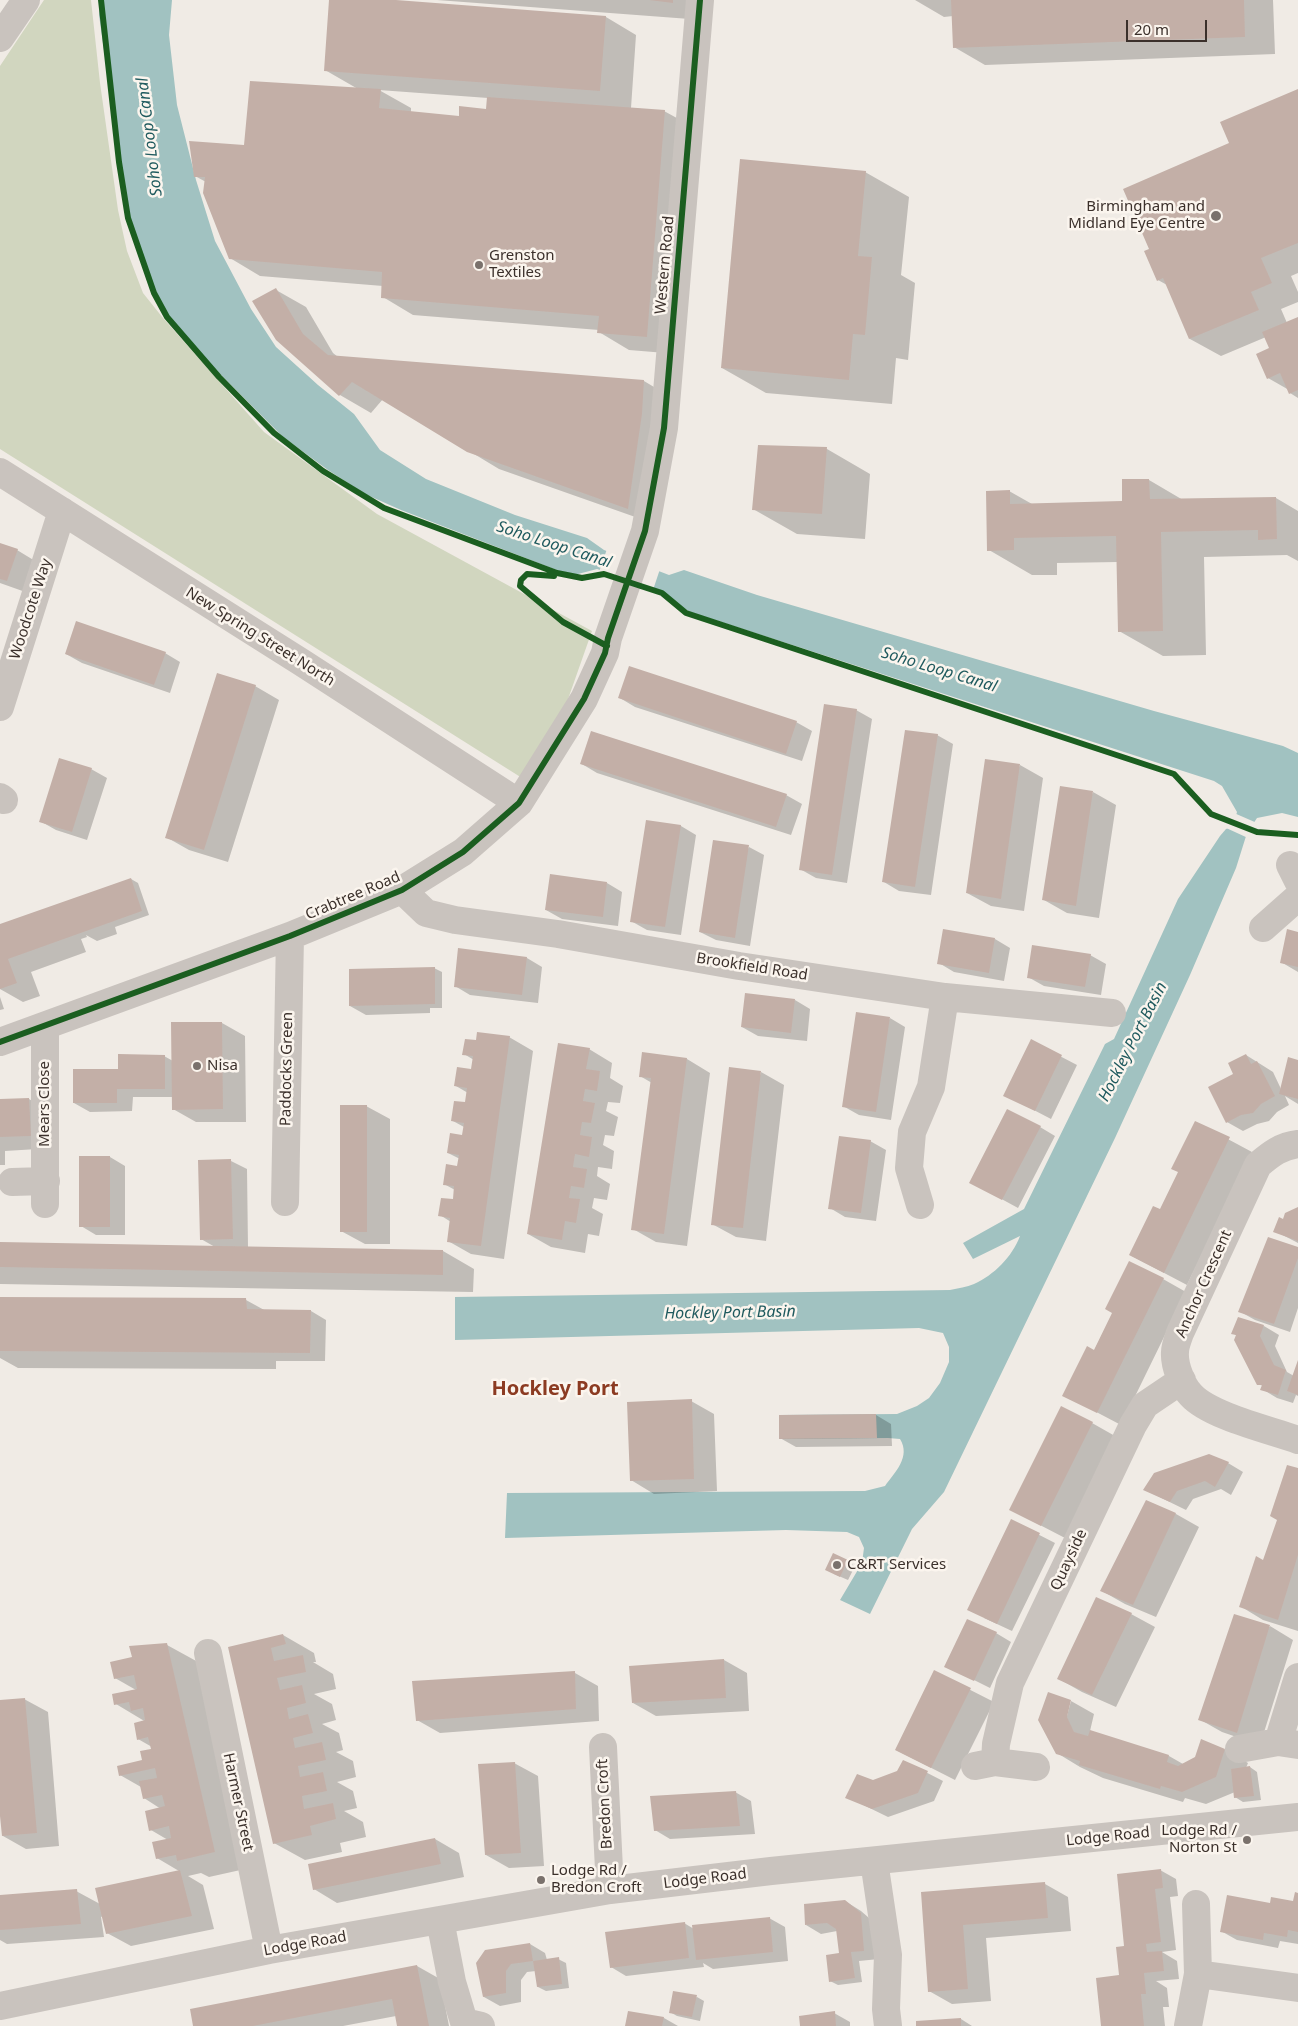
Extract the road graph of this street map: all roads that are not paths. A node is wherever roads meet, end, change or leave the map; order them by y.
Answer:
1 (26, 0) edge
2 (700, 0) edge
3 (0, 38) edge
4 (0, 472) edge
5 (62, 511) junction
6 (608, 638) joint
7 (0, 707) edge
8 (519, 803) junction
9 (402, 890) junction
10 (1298, 897) edge
11 (1263, 928) dead end
12 (290, 936) junction
13 (945, 997) junction
14 (1112, 1013) dead end
15 (45, 1026) junction
16 (0, 1042) edge
17 (1298, 1144) edge
18 (12, 1182) dead end
19 (285, 1202) dead end
20 (920, 1205) dead end
21 (1182, 1380) junction
22 (1298, 1440) edge
23 (208, 1653) dead end
24 (1298, 1677) edge
25 (1288, 1743) edge
26 (603, 1747) dead end
27 (1239, 1749) dead end
28 (1036, 1767) dead end
29 (1298, 1817) edge
30 (874, 1861) junction
31 (610, 1890) junction
32 (1196, 1904) dead end
33 (440, 1920) junction
34 (269, 1950) junction
35 (1198, 1974) junction
36 (1298, 1988) edge
37 (0, 2006) edge
38 (481, 2026) edge
39 (888, 2026) edge
40 (1188, 2026) edge

1 - 3 street
2 - 6 street, Western Road
4 - 5 street, New Spring Street North
5 - 7 street, Woodcote Way
5 - 8 street, New Spring Street North
6 - 8 street, Crabtree Road
8 - 9 street, Crabtree Road
9 - 12 street, Crabtree Road
9 - 13 street, Brookfield Road
10 - 11 street
12 - 15 street, Crabtree Road
12 - 19 street, Paddocks Green
13 - 14 street, Brookfield Road
13 - 20 street
15 - 16 street, Crabtree Road
15 - 18 street, Mears Close
17 - 21 street, Anchor Crescent
21 - 22 street, Anchor Crescent
21 - 28 street, Quayside
23 - 34 street, Harmer Street
24 - 25 street
25 - 27 street
26 - 31 street, Bredon Croft
29 - 30 street, Lodge Road
30 - 31 street, Lodge Road
30 - 39 street
31 - 33 street, Lodge Road
32 - 35 street
33 - 34 street, Lodge Road
33 - 38 street
34 - 37 street, Lodge Road
35 - 36 street
35 - 40 street

